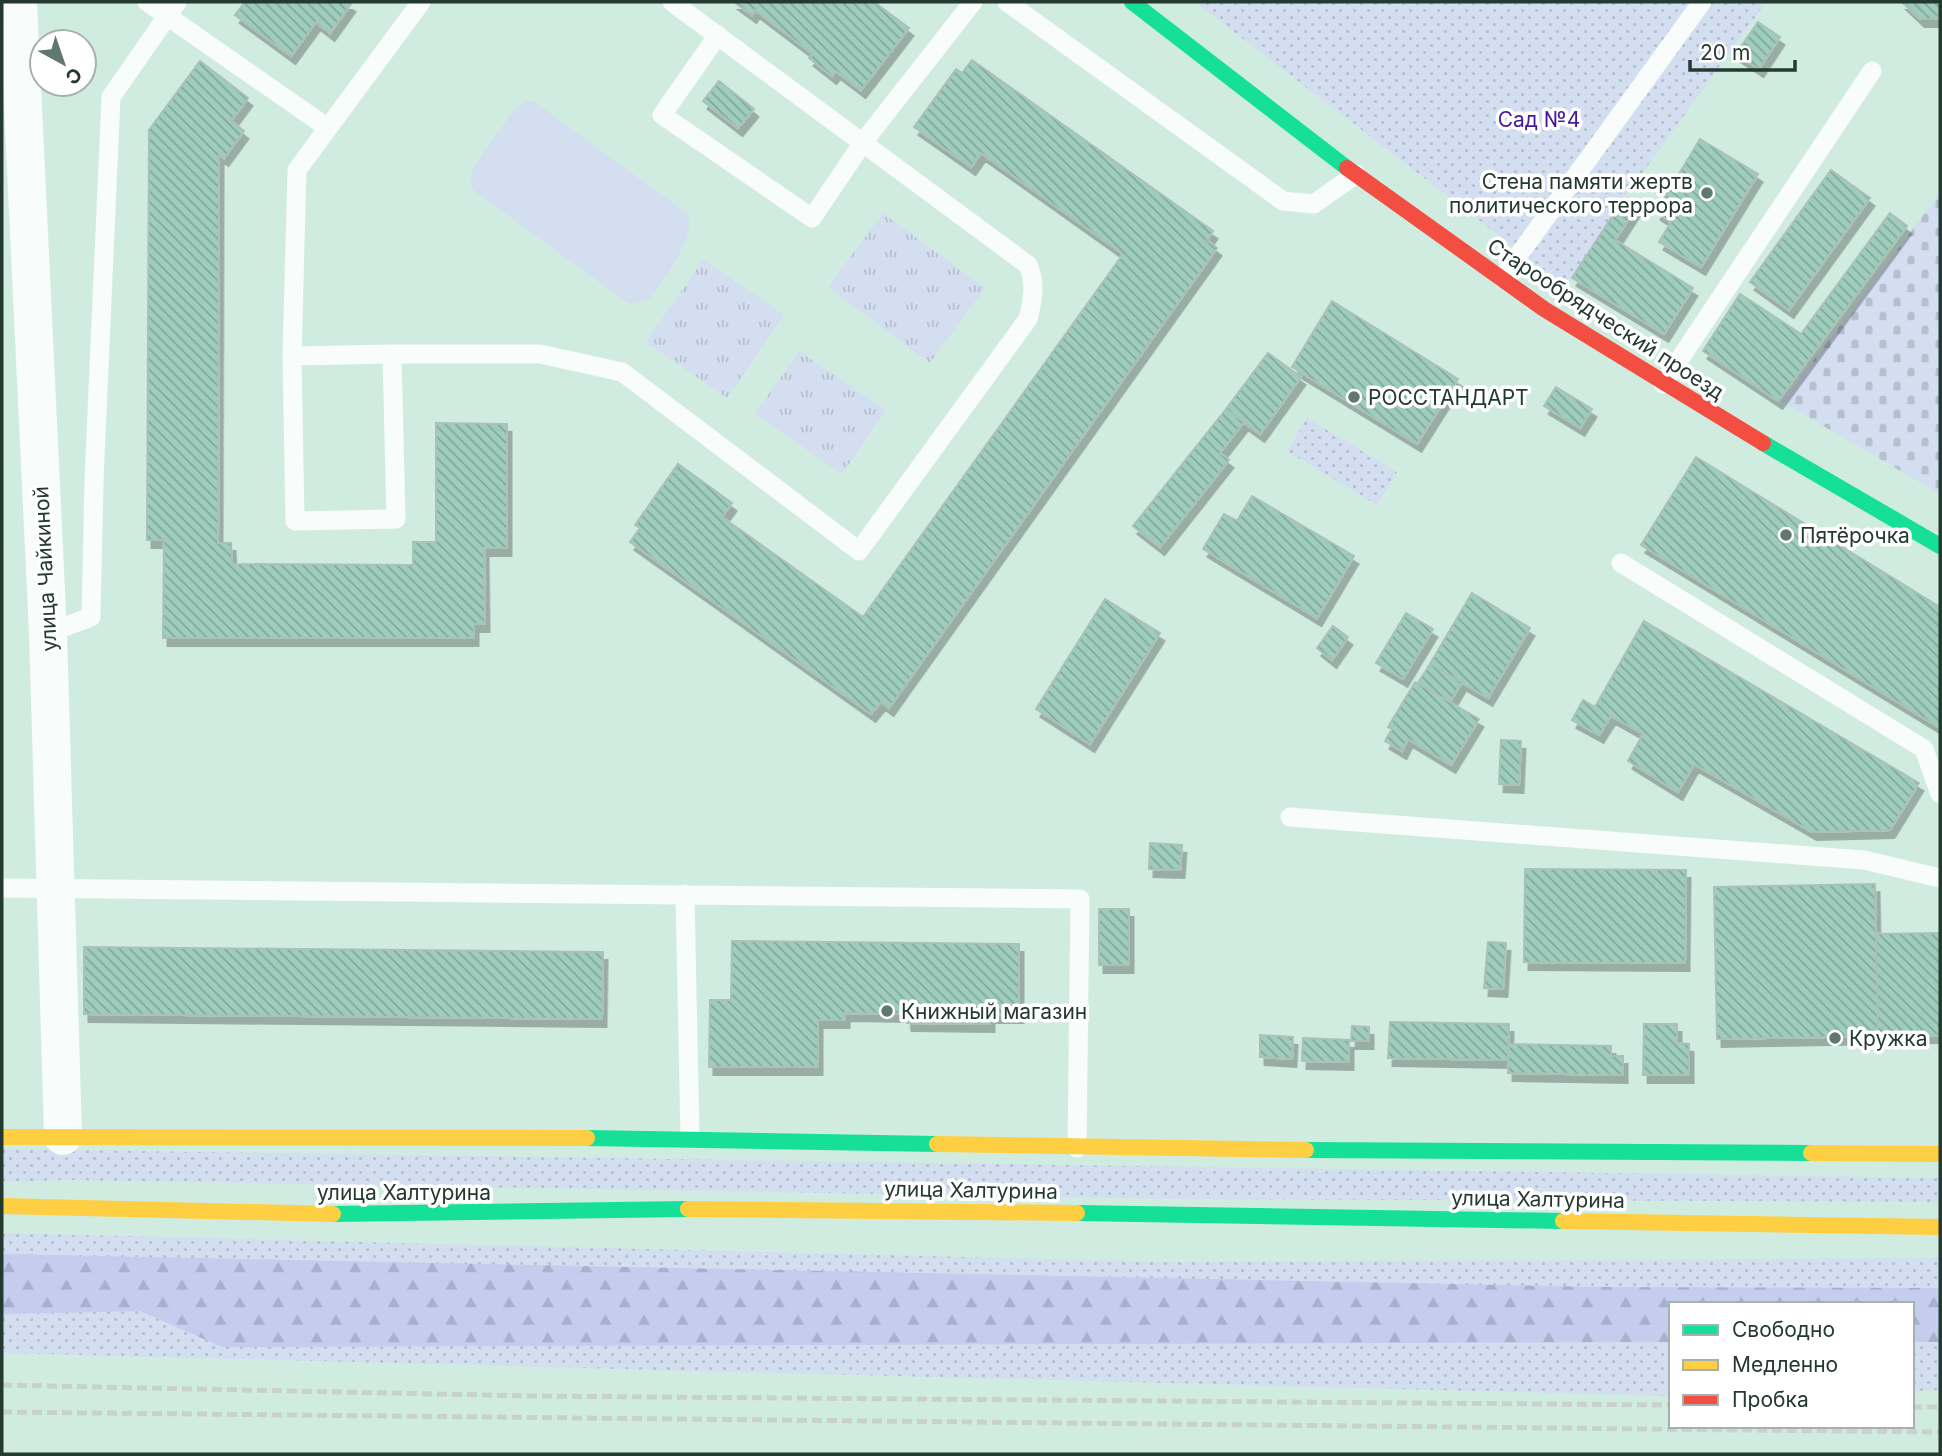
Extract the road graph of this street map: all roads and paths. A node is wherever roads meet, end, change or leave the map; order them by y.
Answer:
1 (18, 2) edge
2 (147, 2) edge
3 (421, 2) edge
4 (673, 2) edge
5 (973, 2) edge
6 (1007, 2) edge
7 (1132, 2) edge
8 (1702, 2) edge
9 (172, 9) edge
10 (718, 35) junction
11 (1872, 71) dead end
12 (328, 128) junction
13 (864, 141) junction
14 (1356, 174) junction
15 (1502, 278) junction
16 (392, 354) junction
17 (292, 356) junction
18 (1663, 384) junction
19 (1940, 545) edge
20 (1621, 564) dead end
21 (48, 633) junction
22 (1940, 794) edge
23 (1290, 817) dead end
24 (1940, 878) edge
25 (2, 888) edge
26 (58, 888) junction
27 (685, 894) junction
28 (63, 1136) junction
29 (2, 1137) edge
30 (690, 1138) junction
31 (1077, 1148) junction
32 (1940, 1154) edge
33 (2, 1206) edge
34 (1940, 1227) edge

1 - 21 street, улица Чайкиной
2 - 9 lane
3 - 12 lane
4 - 10 lane
5 - 13 lane
6 - 14 lane
7 - 14 main road, Старообрядческий проезд
8 - 15 lane
9 - 12 lane
9 - 21 lane
10 - 13 lane
10 - 13 lane
11 - 18 lane
12 - 17 lane
13 - 16 lane
14 - 15 main road, Старообрядческий проезд
15 - 18 main road, Старообрядческий проезд
16 - 17 lane
16 - 17 lane
18 - 19 main road, Старообрядческий проезд
20 - 22 lane
21 - 26 street, улица Чайкиной
23 - 24 lane
25 - 26 lane
26 - 27 lane
26 - 28 street, улица Чайкиной
27 - 30 lane
27 - 31 lane
28 - 29 main road, улица Халтурина
28 - 30 main road, улица Халтурина
30 - 31 main road, улица Халтурина
31 - 32 main road, улица Халтурина
33 - 34 main road, улица Халтурина

